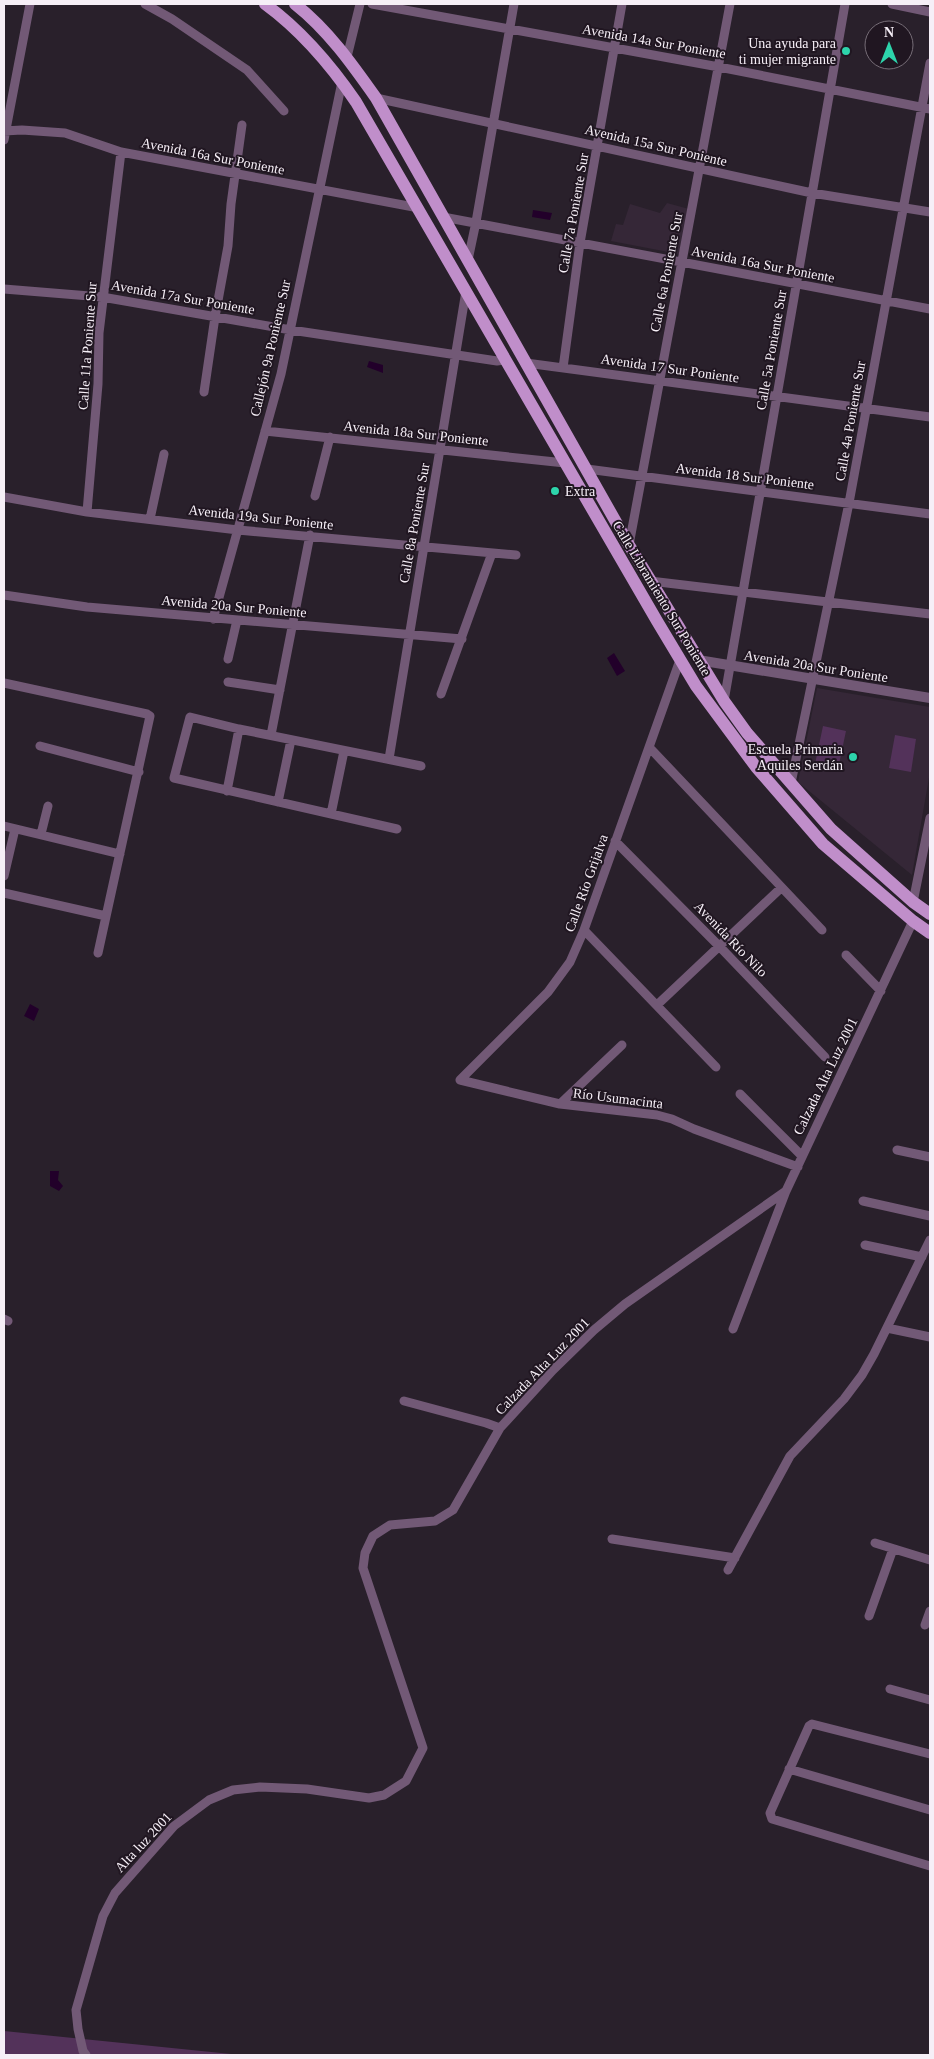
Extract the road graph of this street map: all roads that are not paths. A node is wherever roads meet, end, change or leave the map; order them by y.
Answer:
1 (30, 4) edge
2 (145, 4) edge
3 (265, 4) edge
4 (276, 4) edge
5 (286, 4) edge
6 (295, 4) edge
7 (360, 4) edge
8 (372, 4) edge
9 (514, 4) edge
10 (622, 4) edge
11 (730, 4) edge
12 (845, 4) edge
13 (892, 4) edge
14 (930, 12) edge
15 (509, 29) junction
16 (614, 48) junction
17 (347, 57) junction
18 (930, 63) edge
19 (718, 67) junction
20 (342, 82) junction
21 (830, 89) junction
22 (376, 98) junction
23 (926, 108) edge
24 (284, 111) dead end
25 (492, 123) junction
26 (242, 125) dead end
27 (4, 134) edge
28 (598, 146) junction
29 (121, 152) junction
30 (700, 169) junction
31 (236, 174) junction
32 (319, 190) junction
33 (812, 193) junction
34 (419, 208) junction
35 (904, 208) junction
36 (930, 212) edge
37 (445, 221) junction
38 (476, 222) junction
39 (430, 229) junction
40 (580, 243) junction
41 (468, 260) junction
42 (682, 262) junction
43 (796, 283) junction
44 (4, 289) edge
45 (466, 291) junction
46 (102, 298) junction
47 (886, 301) junction
48 (930, 309) edge
49 (215, 317) junction
50 (291, 330) junction
51 (454, 354) junction
52 (504, 360) junction
53 (526, 363) junction
54 (563, 368) junction
55 (660, 381) junction
56 (204, 392) dead end
57 (776, 396) junction
58 (867, 408) junction
59 (930, 417) edge
60 (265, 431) junction
61 (330, 437) junction
62 (441, 449) junction
63 (164, 454) dead end
64 (565, 463) junction
65 (587, 469) junction
66 (642, 477) junction
67 (760, 492) junction
68 (315, 496) dead end
69 (4, 497) edge
70 (849, 503) junction
71 (87, 512) junction
72 (930, 514) edge
73 (150, 519) junction
74 (238, 530) junction
75 (310, 535) junction
76 (629, 545) junction
77 (424, 546) junction
78 (492, 553) junction
79 (516, 555) dead end
80 (650, 581) junction
81 (742, 591) junction
82 (4, 596) edge
83 (829, 602) junction
84 (930, 614) edge
85 (213, 619) junction
86 (237, 620) junction
87 (291, 626) junction
88 (409, 635) junction
89 (462, 639) junction
90 (228, 659) dead end
91 (680, 660) junction
92 (698, 660) junction
93 (730, 666) junction
94 (812, 679) junction
95 (228, 682) dead end
96 (4, 683) edge
97 (280, 690) junction
98 (441, 694) dead end
99 (930, 698) edge
100 (724, 701) junction
101 (239, 729) junction
102 (271, 735) junction
103 (291, 740) junction
104 (40, 746) dead end
105 (649, 747) junction
106 (344, 750) junction
107 (389, 759) junction
108 (421, 766) dead end
109 (139, 772) junction
110 (791, 783) junction
111 (227, 791) junction
112 (278, 802) junction
113 (48, 806) dead end
114 (331, 814) junction
115 (930, 818) edge
116 (4, 826) edge
117 (397, 828) dead end
118 (15, 829) junction
119 (40, 834) junction
120 (615, 841) junction
121 (120, 854) junction
122 (4, 876) edge
123 (781, 888) junction
124 (4, 894) edge
125 (913, 902) junction
126 (930, 914) edge
127 (106, 916) junction
128 (913, 921) junction
129 (584, 930) junction
130 (822, 930) dead end
131 (930, 933) edge
132 (720, 947) junction
133 (98, 953) dead end
134 (846, 955) dead end
135 (881, 991) junction
136 (657, 1005) junction
137 (622, 1044) dead end
138 (825, 1057) dead end
139 (716, 1068) dead end
140 (460, 1080) joint
141 (740, 1094) dead end
142 (560, 1104) junction
143 (897, 1150) dead end
144 (802, 1156) junction
145 (930, 1157) edge
146 (798, 1167) junction
147 (786, 1192) junction
148 (863, 1202) dead end
149 (930, 1216) edge
150 (930, 1240) edge
151 (866, 1245) dead end
152 (922, 1257) junction
153 (887, 1328) junction
154 (733, 1329) dead end
155 (930, 1337) edge
156 (404, 1401) dead end
157 (500, 1428) junction
158 (612, 1539) dead end
159 (875, 1543) dead end
160 (893, 1549) junction
161 (735, 1558) junction
162 (930, 1560) edge
163 (728, 1570) dead end
164 (930, 1611) edge
165 (869, 1616) dead end
166 (925, 1625) dead end
167 (890, 1688) dead end
168 (930, 1700) edge
169 (423, 1748) joint
170 (930, 1754) edge
171 (789, 1768) junction
172 (930, 1810) edge
173 (930, 1866) edge
174 (86, 2055) edge

1 - 27 street
2 - 24 street
3 - 20 main road, Calle Libramiento Sur Poniente
4 - 39 main road, Calle Libramiento Sur Poniente
5 - 37 main road, Calle Libramiento Sur Poniente
6 - 17 main road, Calle Libramiento Sur Poniente
7 - 17 street
8 - 15 street, Avenida 14a Sur Poniente
9 - 15 street
10 - 16 street, Calle 7a Poniente Sur
11 - 19 street, Calle 6a Poniente Sur
12 - 21 street, Calle 5a Poniente Sur
13 - 14 street
15 - 16 street, Avenida 14a Sur Poniente
15 - 25 street
16 - 19 street, Avenida 14a Sur Poniente
16 - 28 street, Calle 7a Poniente Sur
17 - 22 main road, Calle Libramiento Sur Poniente
18 - 23 street, Calle 4a Poniente Sur
19 - 21 street, Avenida 14a Sur Poniente
19 - 30 street, Calle 6a Poniente Sur
20 - 32 street, Callejón 9a Poniente Sur
20 - 34 main road, Calle Libramiento Sur Poniente
21 - 23 street, Avenida 14a Sur Poniente
21 - 33 street, Calle 5a Poniente Sur
22 - 25 street, Avenida 15a Sur Poniente
22 - 37 main road, Calle Libramiento Sur Poniente
23 - 35 street, Calle 4a Poniente Sur
25 - 28 street, Avenida 15a Sur Poniente
25 - 38 street
26 - 31 street
27 - 29 street, Avenida 16a Sur Poniente
28 - 30 street, Avenida 15a Sur Poniente
28 - 40 street, Calle 7a Poniente Sur
29 - 31 street, Avenida 16a Sur Poniente
29 - 46 street, Calle 11a Poniente Sur
30 - 33 street, Avenida 15a Sur Poniente
30 - 42 street, Calle 6a Poniente Sur
31 - 32 street, Avenida 16a Sur Poniente
31 - 49 street
32 - 34 street, Avenida 16a Sur Poniente
32 - 50 street, Callejón 9a Poniente Sur
33 - 35 street, Avenida 15a Sur Poniente
33 - 43 street, Calle 5a Poniente Sur
34 - 39 main road, Calle Libramiento Sur Poniente
35 - 36 street, Avenida 15a Sur Poniente
35 - 47 street, Calle 4a Poniente Sur
37 - 38 street, Avenida 16a Sur Poniente
37 - 41 main road, Calle Libramiento Sur Poniente
38 - 40 street, Avenida 16a Sur Poniente
38 - 41 street
39 - 45 main road, Calle Libramiento Sur Poniente
40 - 42 street, Avenida 16a Sur Poniente
40 - 54 street, Calle 7a Poniente Sur
41 - 53 main road, Calle Libramiento Sur Poniente
42 - 43 street, Avenida 16a Sur Poniente
42 - 55 street, Calle 6a Poniente Sur
43 - 47 street, Avenida 16a Sur Poniente
43 - 57 street, Calle 5a Poniente Sur
44 - 46 street, Avenida 17a Sur Poniente
45 - 51 street, Calle 8a Poniente Sur
45 - 52 main road, Calle Libramiento Sur Poniente
46 - 49 street, Avenida 17a Sur Poniente
46 - 71 street, Calle 11a Poniente Sur
47 - 48 street, Avenida 16a Sur Poniente
47 - 58 street, Calle 4a Poniente Sur
49 - 50 street, Avenida 17a Sur Poniente
49 - 56 street
50 - 51 street, Avenida 17a Sur Poniente
50 - 60 street, Callejón 9a Poniente Sur
51 - 52 street, Avenida 17a Sur Poniente
51 - 62 street, Calle 8a Poniente Sur
52 - 64 main road, Calle Libramiento Sur Poniente
53 - 54 street, Avenida 17 Sur Poniente
53 - 65 main road, Calle Libramiento Sur Poniente
54 - 55 street, Avenida 17 Sur Poniente
55 - 57 street, Avenida 17 Sur Poniente
55 - 66 street, Calle 6a Poniente Sur
57 - 58 street, Avenida 17 Sur Poniente
57 - 67 street, Calle 5a Poniente Sur
58 - 59 street, Avenida 17 Sur Poniente
58 - 70 street, Calle 4a Poniente Sur
60 - 61 street, Avenida 18a Sur Poniente
60 - 74 street, Callejón 9a Poniente Sur
61 - 62 street, Avenida 18a Sur Poniente
61 - 68 street
62 - 64 street, Avenida 18a Sur Poniente
62 - 77 street, Calle 8a Poniente Sur
63 - 73 street
64 - 91 main road, Calle Libramiento Sur Poniente
65 - 66 street, Avenida 18 Sur Poniente
65 - 76 main road, Calle Libramiento Sur Poniente
66 - 67 street, Avenida 18 Sur Poniente
66 - 76 street, Calle 6a Poniente Sur
67 - 70 street, Avenida 18 Sur Poniente
67 - 81 street, Calle 5a Poniente Sur
69 - 71 street, Avenida 19a Sur Poniente
70 - 72 street, Avenida 18 Sur Poniente
70 - 83 street, Calle 4a Poniente Sur
71 - 73 street, Avenida 19a Sur Poniente
73 - 74 street, Avenida 19a Sur Poniente
74 - 75 street, Avenida 19a Sur Poniente
74 - 85 street, Callejón 9a Poniente Sur
75 - 77 street, Avenida 19a Sur Poniente
75 - 87 street
76 - 80 main road, Calle Libramiento Sur Poniente
77 - 78 street, Avenida 19a Sur Poniente
77 - 88 street, Calle 8a Poniente Sur
78 - 79 street, Avenida 19a Sur Poniente
78 - 89 street
80 - 81 street
80 - 92 main road, Calle Libramiento Sur Poniente
81 - 83 street
81 - 93 street, Calle 5a Poniente Sur
82 - 85 street, Avenida 20a Sur Poniente
83 - 84 street
83 - 94 street, Calle 4a Poniente Sur
85 - 86 street, Avenida 20a Sur Poniente
86 - 87 street, Avenida 20a Sur Poniente
86 - 90 street
87 - 88 street, Avenida 20a Sur Poniente
87 - 97 street
88 - 89 street, Avenida 20a Sur Poniente
88 - 107 street, Calle 8a Poniente Sur
89 - 98 street
91 - 105 street, Calle Río Grijalva
91 - 128 main road, Calle Libramiento Sur Poniente
92 - 93 street, Avenida 20a Sur Poniente
92 - 100 main road, Calle Libramiento Sur Poniente
93 - 94 street, Avenida 20a Sur Poniente
93 - 100 street, Calle 5a Poniente Sur
94 - 99 street, Avenida 20a Sur Poniente
94 - 110 street, Calle 4a Poniente Sur
95 - 97 street
96 - 109 street
97 - 102 street
100 - 110 main road, Calle Libramiento Sur Poniente
101 - 102 street
101 - 111 street
101 - 111 street
102 - 103 street
103 - 106 street
103 - 112 street
104 - 109 street
105 - 120 street, Calle Río Grijalva
105 - 123 street
106 - 107 street
106 - 114 street
107 - 108 street
109 - 121 street
110 - 125 main road, Calle Libramiento Sur Poniente
111 - 112 street
112 - 114 street
113 - 119 street
114 - 117 street
115 - 125 street
116 - 118 street
118 - 119 street
118 - 122 street
119 - 121 street
120 - 129 street, Calle Río Grijalva
120 - 132 street, Avenida Río Nilo
121 - 127 street
123 - 130 street
123 - 132 street
124 - 127 street
125 - 126 main road, Calle Libramiento Sur Poniente
127 - 133 street
128 - 131 main road, Calle Libramiento Sur Poniente
128 - 135 street, Calzada Alta Luz 2001
129 - 136 street
129 - 140 street, Calle Río Grijalva
132 - 136 street
132 - 138 street, Avenida Río Nilo
134 - 135 street
135 - 144 street, Calzada Alta Luz 2001
136 - 139 street
137 - 142 street
140 - 142 street, Río Usumacinta
141 - 144 street
142 - 146 street, Río Usumacinta
143 - 145 street
144 - 146 street, Calzada Alta Luz 2001
146 - 147 street, Calzada Alta Luz 2001
147 - 154 street
147 - 157 street, Calzada Alta Luz 2001
148 - 149 street
150 - 152 street
151 - 152 street
152 - 153 street
153 - 155 street
153 - 161 street
156 - 157 street
157 - 169 street, Calzada Alta Luz 2001
158 - 161 street
159 - 160 street
160 - 162 street
160 - 165 street
161 - 163 street
164 - 166 street
167 - 168 street
169 - 174 street, Alta luz 2001
170 - 171 street
171 - 172 street
171 - 173 street

